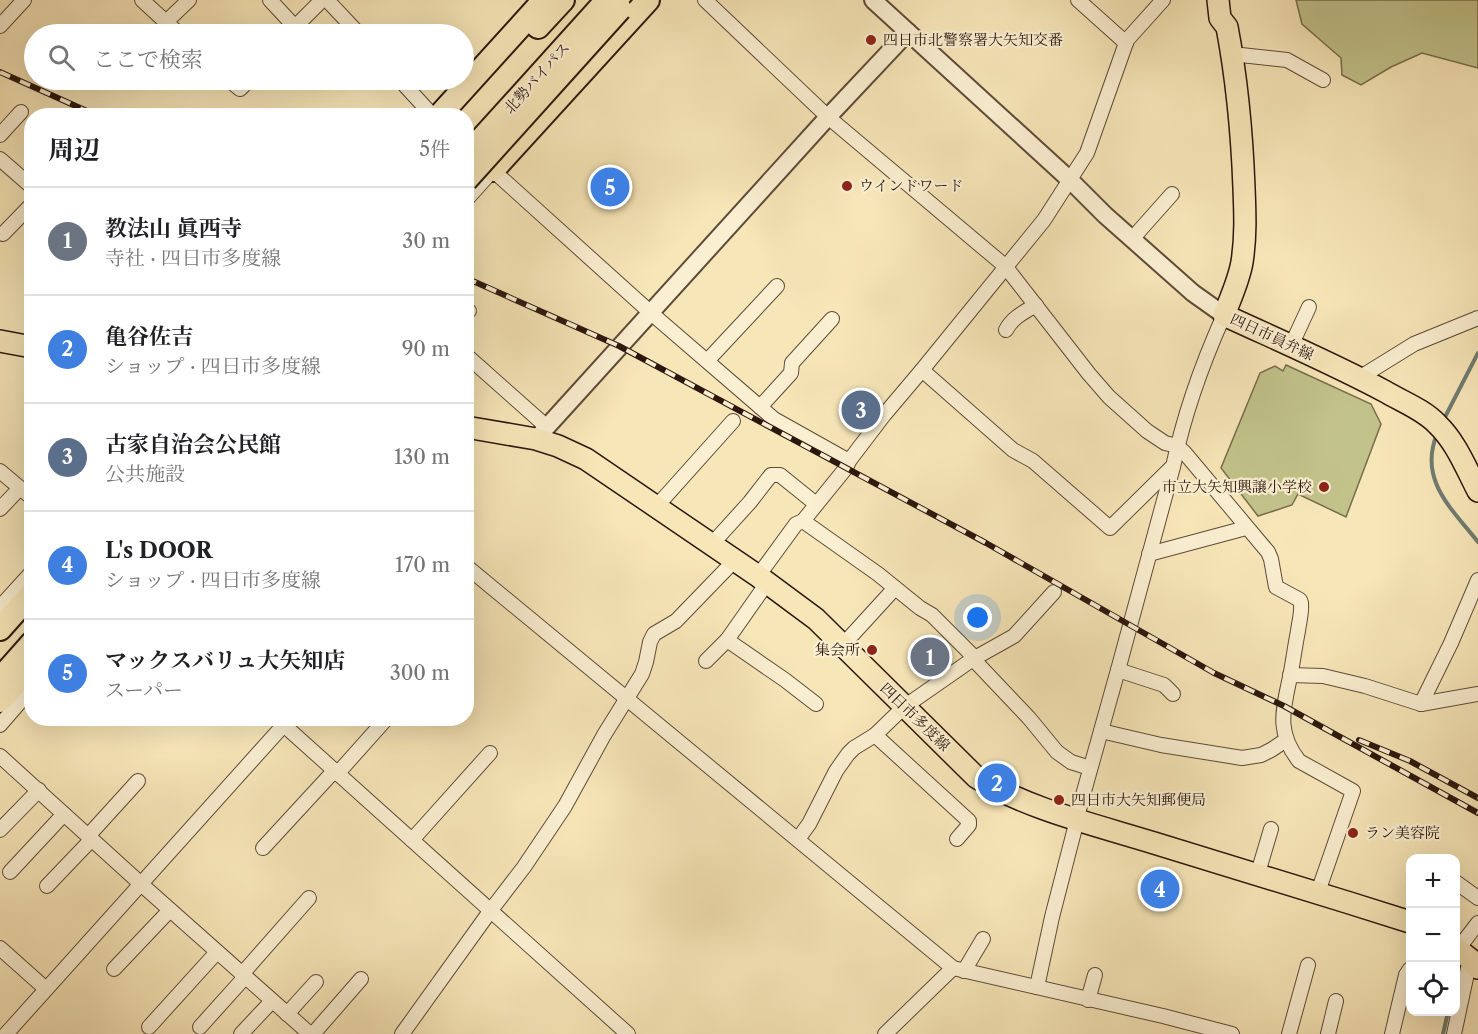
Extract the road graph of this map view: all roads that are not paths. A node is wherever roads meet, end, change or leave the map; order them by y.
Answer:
1 (24, 0) edge
2 (142, 0) edge
3 (189, 0) edge
4 (270, 0) edge
5 (322, 0) edge
6 (327, 0) edge
7 (544, 0) edge
8 (563, 0) edge
9 (648, 0) edge
10 (705, 0) edge
11 (1077, 0) edge
12 (1163, 0) edge
13 (1218, 0) edge
14 (879, 2) edge
15 (619, 3) edge
16 (166, 22) junction
17 (168, 24) edge
18 (287, 24) edge
19 (299, 24) edge
20 (350, 24) edge
21 (0, 26) edge
22 (908, 32) junction
23 (1126, 43) junction
24 (1232, 54) junction
25 (474, 77) edge
26 (1323, 80) dead end
27 (409, 90) edge
28 (463, 90) edge
29 (426, 108) edge
30 (446, 108) edge
31 (466, 108) edge
32 (21, 112) dead end
33 (828, 117) junction
34 (0, 135) edge
35 (474, 148) edge
36 (474, 153) edge
37 (0, 159) edge
38 (493, 170) junction
39 (474, 171) edge
40 (1070, 180) junction
41 (24, 181) edge
42 (474, 191) edge
43 (1172, 194) dead end
44 (24, 212) edge
45 (3, 234) dead end
46 (1132, 239) junction
47 (1005, 266) junction
48 (777, 286) dead end
49 (1036, 305) junction
50 (1309, 307) dead end
51 (651, 313) junction
52 (1224, 315) junction
53 (1478, 318) edge
54 (832, 319) dead end
55 (1006, 330) dead end
56 (3, 345) edge
57 (24, 346) edge
58 (1291, 346) junction
59 (707, 361) junction
60 (474, 363) edge
61 (922, 370) junction
62 (1359, 378) junction
63 (760, 406) junction
64 (733, 421) dead end
65 (474, 428) edge
66 (541, 433) junction
67 (1177, 446) junction
68 (849, 461) junction
69 (1173, 467) junction
70 (0, 471) edge
71 (20, 488) junction
72 (24, 491) edge
73 (1478, 491) edge
74 (816, 504) junction
75 (656, 507) junction
76 (0, 509) edge
77 (803, 521) junction
78 (1246, 528) junction
79 (712, 544) junction
80 (1149, 554) junction
81 (735, 560) junction
82 (474, 573) edge
83 (763, 579) junction
84 (1478, 580) edge
85 (24, 581) edge
86 (895, 588) junction
87 (1054, 592) dead end
88 (24, 602) edge
89 (0, 607) edge
90 (0, 629) edge
91 (728, 640) junction
92 (842, 646) junction
93 (24, 652) edge
94 (974, 659) junction
95 (706, 661) dead end
96 (1118, 670) junction
97 (24, 675) edge
98 (1290, 675) junction
99 (0, 679) edge
100 (1173, 694) dead end
101 (1478, 694) edge
102 (24, 697) edge
103 (626, 699) junction
104 (0, 701) edge
105 (816, 704) dead end
106 (1422, 704) junction
107 (904, 707) junction
108 (0, 724) edge
109 (279, 726) edge
110 (288, 726) edge
111 (379, 726) edge
112 (1101, 731) junction
113 (875, 735) junction
114 (1286, 740) junction
115 (490, 753) dead end
116 (0, 756) edge
117 (1090, 768) junction
118 (336, 772) junction
119 (138, 781) dead end
120 (39, 790) junction
121 (64, 814) junction
122 (1077, 820) junction
123 (1271, 829) dead end
124 (0, 830) edge
125 (90, 837) junction
126 (798, 839) junction
127 (957, 839) dead end
128 (412, 840) junction
129 (264, 848) dead end
130 (10, 872) dead end
131 (1258, 873) junction
132 (141, 884) junction
133 (1460, 884) edge
134 (47, 886) dead end
135 (1318, 892) junction
136 (309, 898) dead end
137 (1478, 898) edge
138 (170, 910) junction
139 (491, 910) junction
140 (1406, 921) edge
141 (1478, 923) edge
142 (983, 939) dead end
143 (0, 948) edge
144 (217, 952) junction
145 (1465, 956) edge
146 (1308, 965) dead end
147 (114, 969) dead end
148 (958, 970) junction
149 (243, 975) junction
150 (1095, 975) dead end
151 (1406, 975) edge
152 (361, 979) dead end
153 (316, 982) dead end
154 (1037, 987) junction
155 (46, 989) junction
156 (1088, 1000) junction
157 (272, 1001) junction
158 (1336, 1001) dead end
159 (287, 1014) junction
160 (149, 1027) dead end
161 (200, 1027) dead end
162 (294, 1029) edge
163 (6, 1034) edge
164 (241, 1034) edge
165 (312, 1034) edge
166 (402, 1034) edge
167 (628, 1034) edge
168 (885, 1034) edge
169 (1232, 1034) edge
170 (1289, 1034) edge
171 (1328, 1034) edge
172 (1392, 1034) edge
173 (1454, 1034) edge

1 - 21 street
2 - 16 street
3 - 16 street
4 - 18 street
5 - 19 street
6 - 20 street
7 - 25 highway
8 - 31 highway
9 - 38 highway
10 - 33 street
11 - 23 street
12 - 23 street
13 - 24 main road, 四日市員弁線
14 - 22 street
15 - 35 highway, 北勢バイパス, bridge
15 - 39 highway, bridge
16 - 17 street
22 - 33 street
22 - 40 street
23 - 40 street
24 - 26 street
24 - 52 main road, 四日市員弁線
27 - 29 street
28 - 30 highway
32 - 34 street
33 - 47 street
33 - 51 street
36 - 38 street
37 - 41 street
38 - 42 street
38 - 51 street
40 - 46 street
40 - 47 street
43 - 46 street
44 - 45 street
46 - 52 street
47 - 49 street
47 - 61 street
48 - 59 street
49 - 55 street
49 - 67 street
50 - 58 street
51 - 59 street
51 - 66 street
52 - 58 main road, 四日市員弁線
52 - 67 street
53 - 62 street
54 - 63 street
56 - 57 main road
58 - 62 main road, 四日市員弁線
59 - 63 street
60 - 66 street
61 - 68 street
61 - 69 street
62 - 73 main road, 四日市員弁線
63 - 68 street
64 - 75 street
65 - 66 main road, 四日市多度線
66 - 75 main road, 四日市多度線
67 - 69 street
67 - 78 street
68 - 74 street
69 - 80 street
70 - 71 street
71 - 72 street
71 - 76 street
74 - 77 street
74 - 79 street
75 - 79 main road, 四日市多度線
77 - 83 street
77 - 86 street
78 - 80 street
78 - 98 street
79 - 81 main road, 四日市多度線
80 - 96 street
81 - 83 main road, 四日市多度線
81 - 103 street
82 - 103 street
83 - 91 street
83 - 92 main road, 四日市多度線
84 - 106 street
85 - 89 street
86 - 92 street
86 - 94 street
87 - 94 street
88 - 90 highway
91 - 95 street
91 - 105 street
92 - 107 main road, 四日市多度線
93 - 99 highway
94 - 107 street
94 - 117 street
96 - 100 street
96 - 112 street
97 - 104 highway
98 - 106 street
98 - 114 street
101 - 106 street
102 - 108 street
103 - 126 street
103 - 139 street
107 - 113 street
107 - 122 main road, 四日市多度線
109 - 132 street
110 - 118 street
111 - 118 street
112 - 114 street
112 - 117 street
113 - 126 street
113 - 127 street
114 - 135 street
115 - 128 street
116 - 120 street
117 - 122 street
118 - 128 street
118 - 129 street
119 - 125 street
120 - 121 street
120 - 124 street
121 - 125 street
121 - 130 street
122 - 131 main road, 四日市多度線
122 - 154 street
123 - 131 street
125 - 132 street
125 - 134 street
126 - 148 street
128 - 139 street
131 - 135 main road, 四日市多度線
132 - 138 street
132 - 155 street
133 - 137 street
135 - 140 main road, 四日市多度線
136 - 149 street
138 - 144 street
138 - 147 street
139 - 166 street
139 - 167 street
141 - 145 street
142 - 148 street
143 - 155 street
144 - 149 street
144 - 160 street
145 - 173 street
146 - 170 street
148 - 154 street
148 - 168 street
149 - 157 street
149 - 161 street
150 - 156 street
151 - 172 street
152 - 165 street
153 - 159 street
154 - 156 street
155 - 163 street
156 - 169 street
157 - 159 street
157 - 164 street
158 - 171 street
159 - 162 street
162 - 165 street

